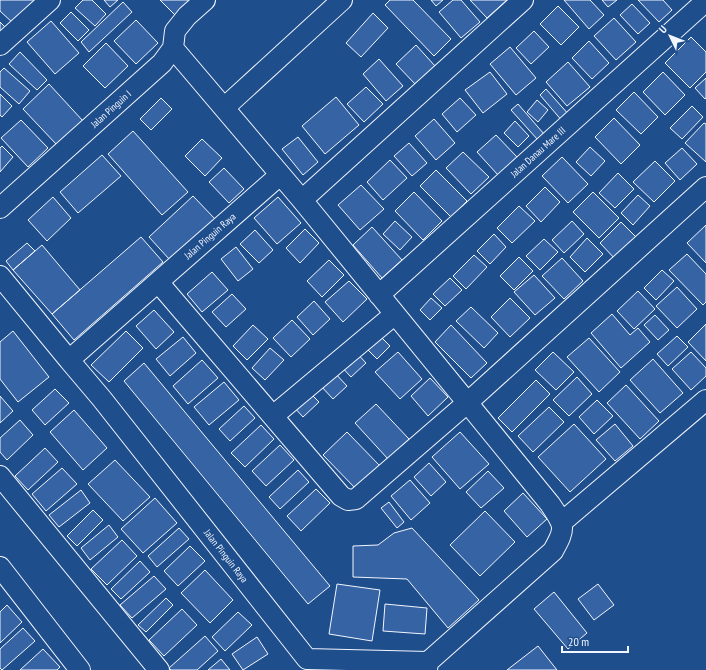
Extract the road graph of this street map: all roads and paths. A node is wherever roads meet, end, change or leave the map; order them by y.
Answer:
1 (50, 0) edge
2 (205, 0) edge
3 (342, 0) edge
4 (522, 0) edge
5 (700, 7) edge
6 (0, 45) edge
7 (173, 48) junction
8 (224, 108) junction
9 (280, 175) junction
10 (706, 187) edge
11 (302, 200) junction
12 (0, 208) edge
13 (0, 276) edge
14 (158, 282) junction
15 (379, 295) junction
16 (395, 314) junction
17 (69, 360) junction
18 (706, 400) edge
19 (467, 403) junction
20 (273, 416) junction
21 (0, 476) edge
22 (562, 522) junction
23 (0, 567) edge
24 (306, 664) edge
25 (427, 666) edge
26 (80, 670) edge
27 (159, 670) edge

1 - 6 street
2 - 7 street, Jalan Pinguin I
3 - 8 street
4 - 11 street
5 - 15 street, Jalan Danau Mare III
7 - 8 street
7 - 12 street, Jalan Pinguin I
8 - 9 street
9 - 11 street
9 - 14 street, Jalan Pinguin Raya
10 - 19 street
11 - 15 street
13 - 17 street, Jalan Pinguin Raya
14 - 17 street, Jalan Pinguin Raya
14 - 20 street
15 - 16 street
16 - 19 street
16 - 20 street
17 - 24 street, Jalan Pinguin Raya
18 - 22 street
19 - 20 street
19 - 22 street
21 - 27 street
22 - 25 street
23 - 26 street
24 - 25 street, Jalan Pinguin Raya

